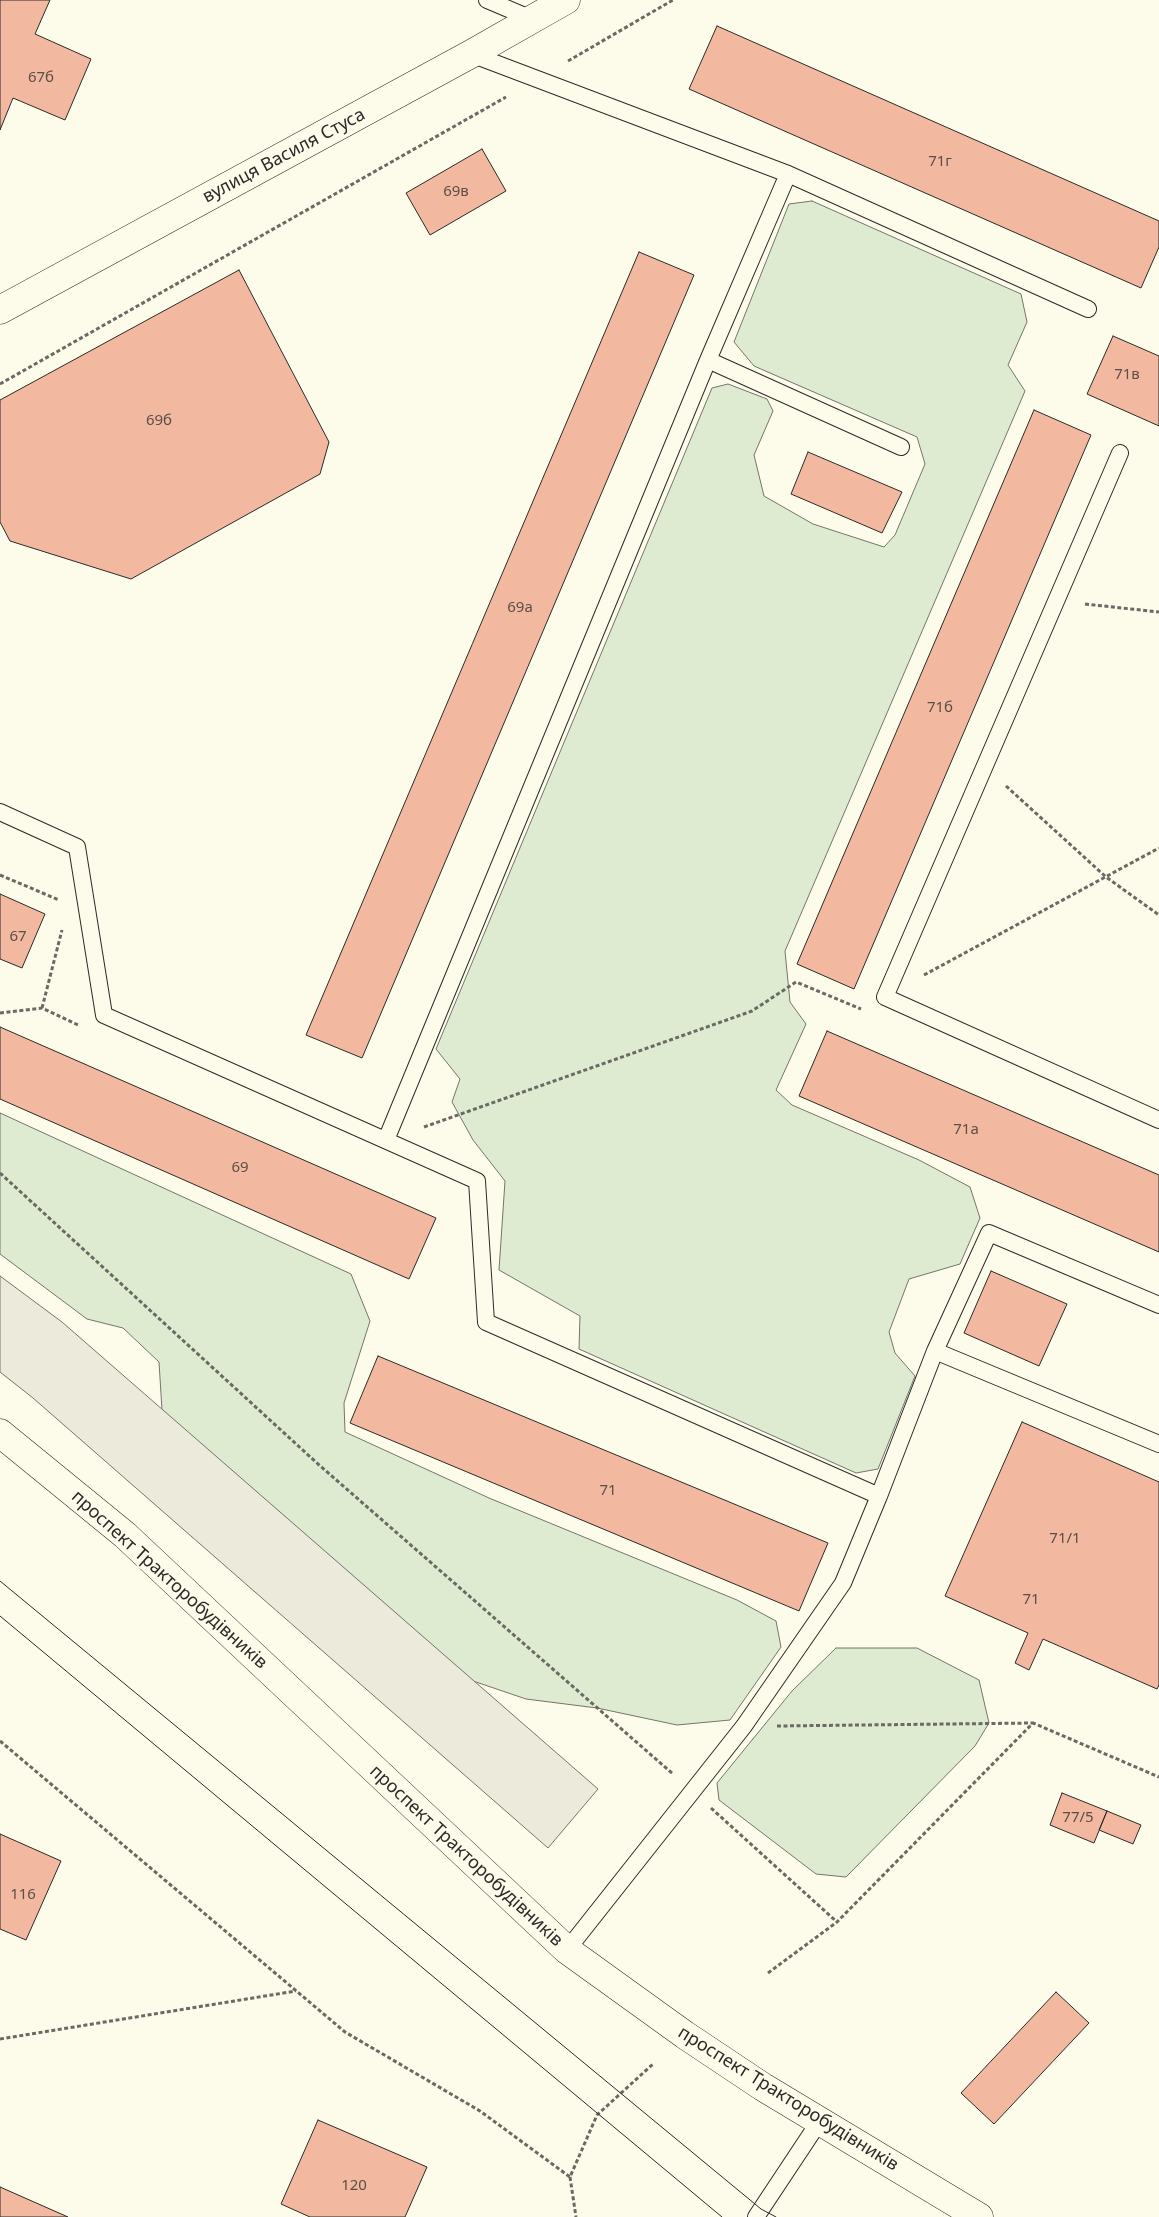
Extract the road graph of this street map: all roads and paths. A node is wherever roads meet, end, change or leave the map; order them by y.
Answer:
1 (487, 0) edge
2 (566, 0) edge
3 (673, 0) edge
4 (532, 19) junction
5 (471, 54) junction
6 (536, 80) junction
7 (788, 174) junction
8 (1088, 309) dead end
9 (0, 310) edge
10 (708, 360) junction
11 (0, 384) edge
12 (900, 447) dead end
13 (1120, 453) dead end
14 (1057, 600) junction
15 (1159, 612) edge
16 (985, 767) junction
17 (0, 812) edge
18 (1159, 848) edge
19 (0, 875) edge
20 (1106, 877) junction
21 (60, 901) dead end
22 (1159, 915) edge
23 (64, 923) dead end
24 (885, 997) junction
25 (42, 1008) dead end
26 (1159, 1120) edge
27 (386, 1140) junction
28 (0, 1173) edge
29 (1159, 1305) edge
30 (935, 1351) junction
31 (0, 1432) edge
32 (1159, 1444) edge
33 (879, 1496) junction
34 (1033, 1723) junction
35 (744, 1726) junction
36 (0, 1741) edge
37 (1159, 1777) edge
38 (692, 1791) junction
39 (837, 1922) junction
40 (567, 1950) junction
41 (768, 1973) dead end
42 (296, 1991) junction
43 (0, 2039) edge
44 (653, 2064) dead end
45 (820, 2122) junction
46 (570, 2177) junction
47 (576, 2217) edge
48 (756, 2217) edge
49 (979, 2217) edge

1 - 4 lane
2 - 4 main road, вулиця Василя Стуса
3 - 6 path
4 - 5 main road, вулиця Василя Стуса
5 - 6 lane
5 - 9 main road, вулиця Василя Стуса
6 - 7 lane
6 - 11 path
7 - 8 lane
7 - 10 lane
10 - 12 lane
10 - 27 lane
13 - 14 lane
14 - 15 path
14 - 16 lane
16 - 20 path
16 - 24 lane
17 - 27 lane
18 - 20 path
19 - 21 path
20 - 22 path
20 - 24 path
23 - 25 path
24 - 26 lane
24 - 27 path
27 - 33 lane
28 - 38 path
29 - 30 lane
30 - 32 lane
30 - 33 lane
31 - 40 main road, проспект Тракторобудівників
33 - 35 lane
34 - 35 path
34 - 37 path
34 - 39 path
35 - 38 lane
36 - 42 path
38 - 39 path
38 - 40 lane
39 - 41 path
40 - 45 main road, проспект Тракторобудівників
42 - 43 path
42 - 46 path
44 - 46 path
45 - 48 lane
45 - 49 main road, проспект Тракторобудівників
46 - 47 path

